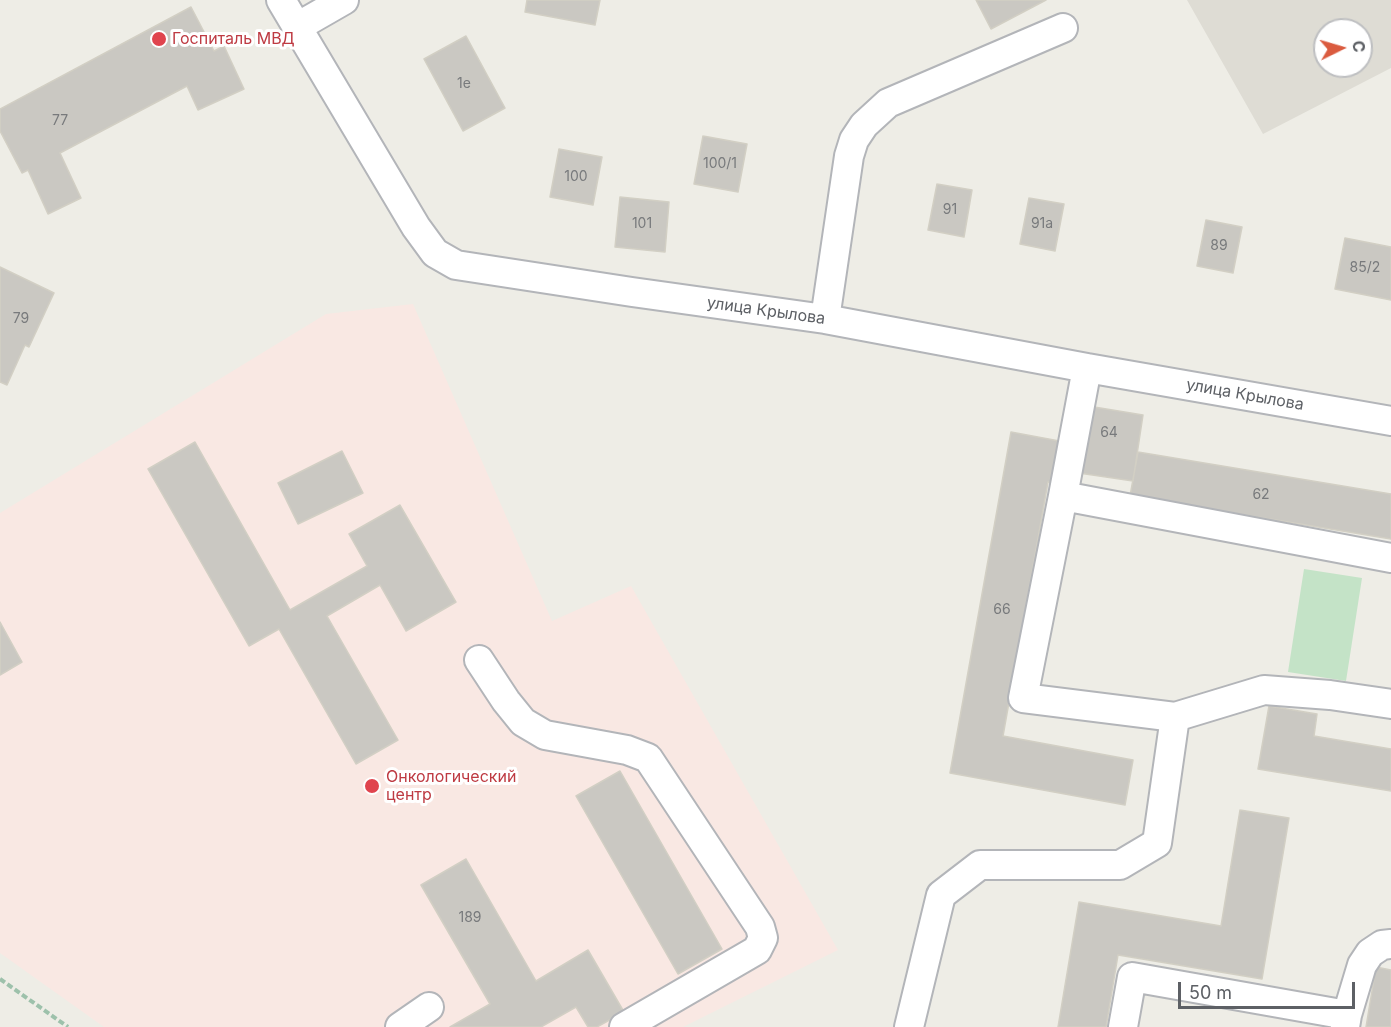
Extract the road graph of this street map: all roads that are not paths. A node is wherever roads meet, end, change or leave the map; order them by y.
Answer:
1 (281, 0) edge
2 (344, 0) edge
3 (297, 27) junction
4 (1064, 28) dead end
5 (825, 319) junction
6 (1087, 368) junction
7 (1391, 421) edge
8 (1064, 496) junction
9 (1391, 558) edge
10 (479, 660) dead end
11 (1391, 704) edge
12 (1175, 717) junction
13 (1391, 944) edge
14 (429, 1007) dead end
15 (1346, 1021) edge
16 (400, 1027) edge
17 (624, 1027) edge
18 (909, 1027) edge
19 (1123, 1027) edge

1 - 3 street, улица Крылова
2 - 3 street
3 - 5 street, улица Крылова
4 - 5 street
5 - 6 street, улица Крылова
6 - 7 street, улица Крылова
6 - 8 street
8 - 9 street
8 - 12 street
10 - 17 street
11 - 12 street
12 - 18 street
13 - 15 street
14 - 16 street
15 - 19 street

